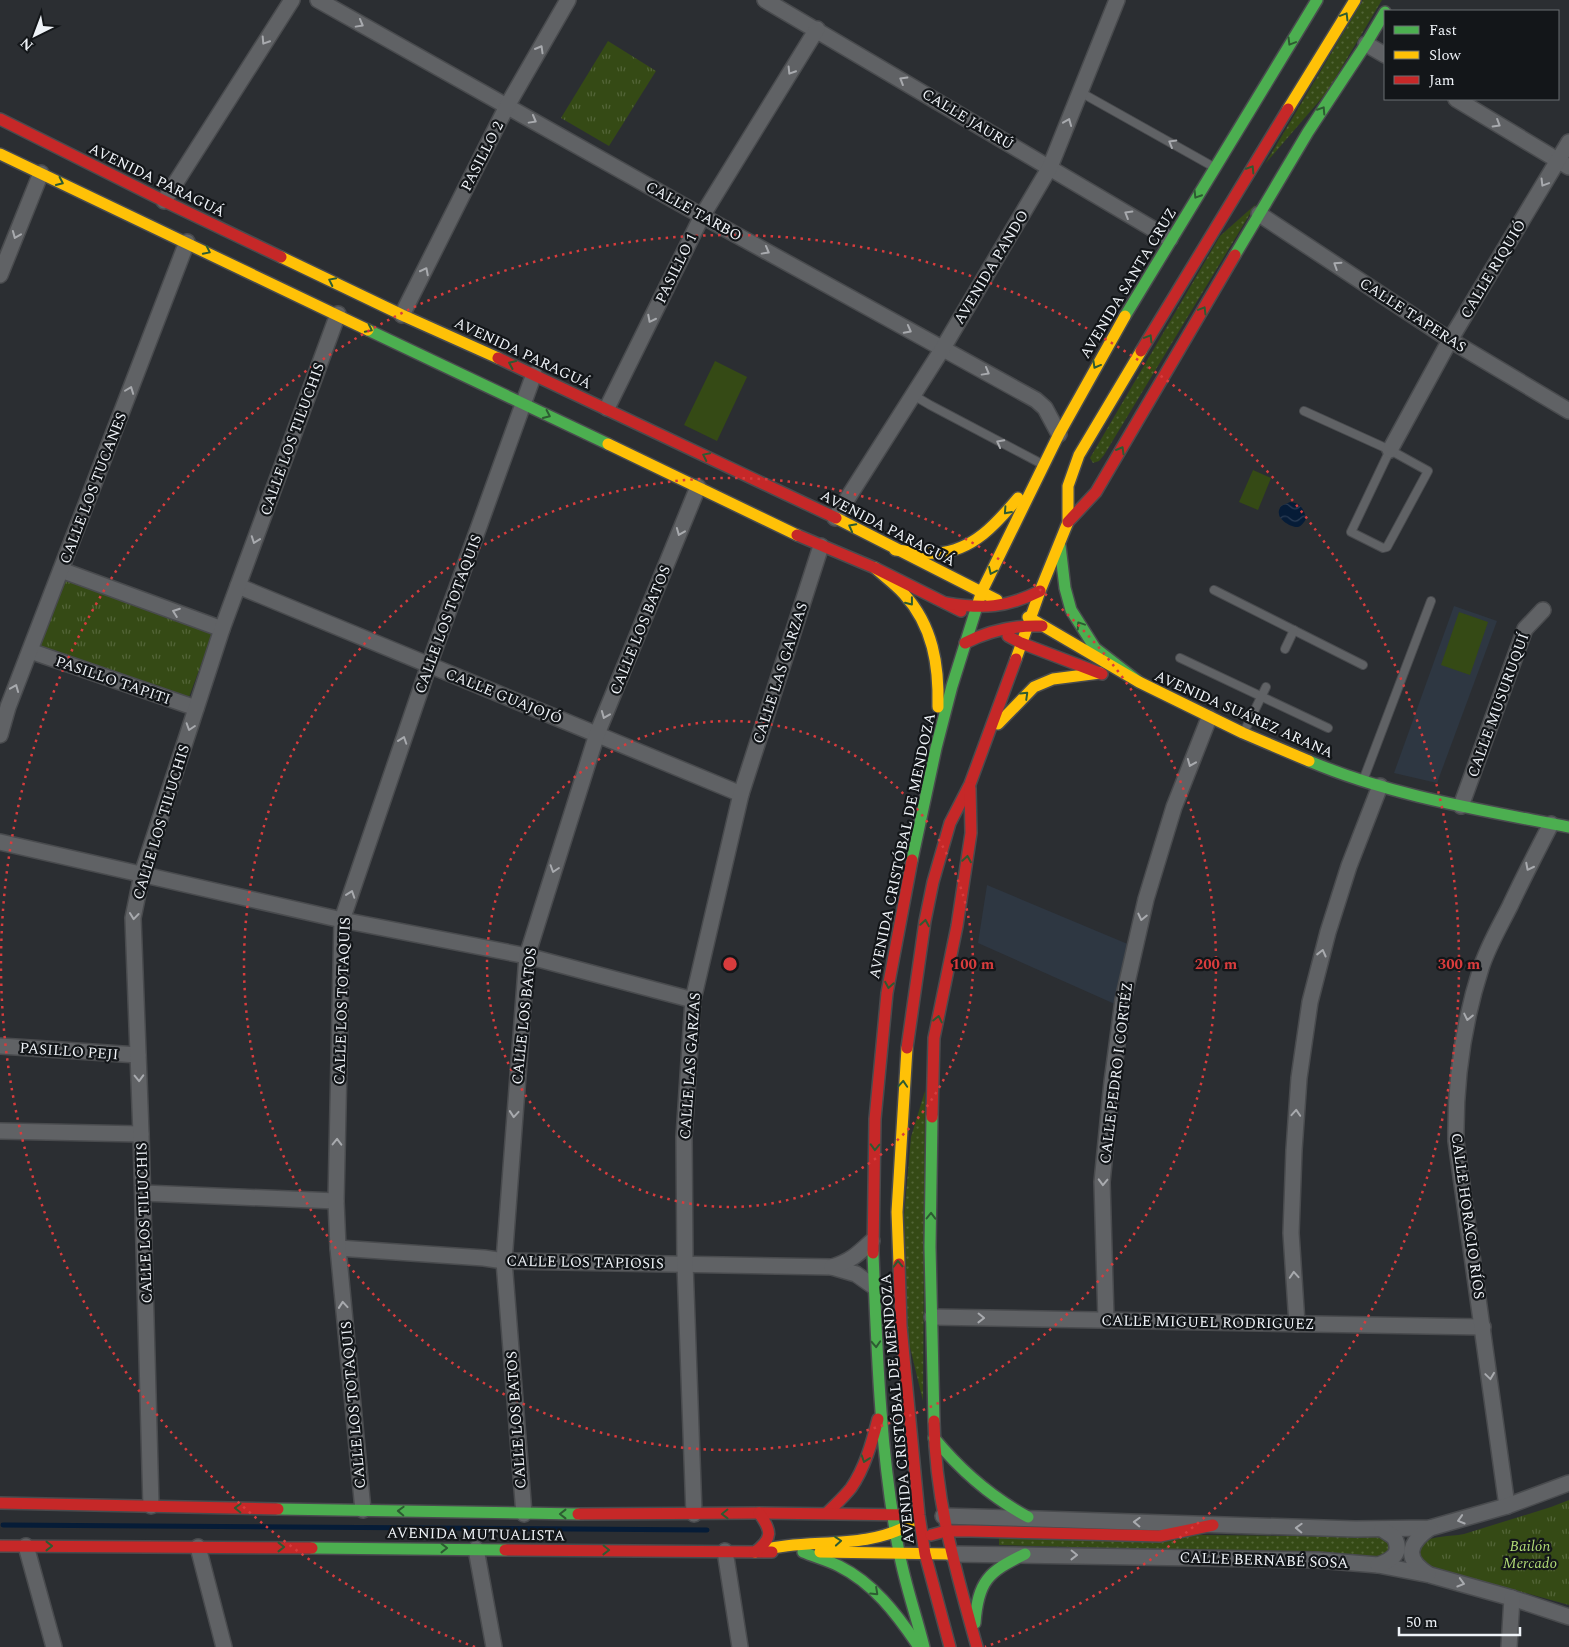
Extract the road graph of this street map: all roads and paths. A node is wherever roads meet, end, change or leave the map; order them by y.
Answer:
1 (292, 0) edge
2 (318, 0) edge
3 (568, 0) edge
4 (765, 0) edge
5 (1117, 0) edge
6 (1317, 0) edge
7 (1355, 0) edge
8 (1384, 13) edge
9 (817, 29) junction
10 (1366, 44) junction
11 (1384, 55) edge
12 (1080, 92) junction
13 (1458, 100) edge
14 (507, 106) junction
15 (0, 119) edge
16 (1308, 132) junction
17 (1569, 142) edge
18 (0, 154) edge
19 (1563, 164) edge
20 (1050, 167) junction
21 (1214, 168) junction
22 (1274, 168) dead end
23 (41, 173) junction
24 (1253, 189) dead end
25 (164, 201) junction
26 (1259, 214) junction
27 (702, 216) junction
28 (1212, 232) junction
29 (1170, 239) junction
30 (188, 242) junction
31 (0, 275) edge
32 (338, 314) junction
33 (402, 315) junction
34 (1450, 340) junction
35 (943, 348) junction
36 (534, 374) junction
37 (913, 395) junction
38 (523, 404) junction
39 (606, 408) junction
40 (1569, 410) edge
41 (1304, 411) dead end
42 (1059, 434) junction
43 (1390, 450) junction
44 (1042, 470) junction
45 (698, 487) junction
46 (835, 518) junction
47 (1068, 522) junction
48 (1060, 543) junction
49 (821, 546) junction
50 (895, 550) junction
51 (875, 568) junction
52 (61, 570) junction
53 (238, 586) junction
54 (1214, 590) dead end
55 (982, 591) junction
56 (1040, 591) junction
57 (1431, 601) dead end
58 (1007, 605) junction
59 (1543, 610) dead end
60 (975, 613) junction
61 (1030, 622) junction
62 (222, 629) junction
63 (994, 629) junction
64 (1294, 630) junction
65 (965, 643) junction
66 (1021, 643) junction
67 (1285, 649) dead end
68 (30, 651) junction
69 (1180, 658) dead end
70 (429, 665) junction
71 (1363, 665) dead end
72 (1100, 673) junction
73 (1139, 682) junction
74 (1266, 687) dead end
75 (1261, 696) junction
76 (4, 707) edge
77 (196, 708) junction
78 (1210, 718) junction
79 (1328, 728) dead end
80 (991, 730) junction
81 (1243, 733) junction
82 (0, 734) edge
83 (597, 734) junction
84 (936, 748) junction
85 (1363, 780) junction
86 (970, 784) junction
87 (1380, 786) junction
88 (741, 794) junction
89 (1461, 806) junction
90 (1551, 824) junction
91 (1569, 827) edge
92 (0, 842) edge
93 (142, 874) junction
94 (342, 920) junction
95 (527, 956) junction
96 (693, 1000) junction
97 (934, 1038) junction
98 (0, 1046) edge
99 (138, 1055) junction
100 (900, 1124) junction
101 (0, 1131) edge
102 (141, 1134) junction
103 (143, 1193) junction
104 (336, 1200) junction
105 (872, 1241) junction
106 (338, 1248) junction
107 (504, 1261) junction
108 (685, 1264) junction
109 (832, 1267) junction
110 (873, 1286) junction
111 (932, 1317) junction
112 (1106, 1320) junction
113 (1298, 1324) junction
114 (1483, 1328) junction
115 (880, 1412) junction
116 (934, 1438) junction
117 (937, 1464) junction
118 (1569, 1484) edge
119 (0, 1503) edge
120 (151, 1506) junction
121 (1507, 1506) junction
122 (363, 1510) junction
123 (758, 1513) junction
124 (827, 1513) junction
125 (524, 1514) junction
126 (694, 1514) junction
127 (894, 1515) junction
128 (931, 1515) junction
129 (1028, 1517) junction
130 (1212, 1525) junction
131 (1430, 1528) junction
132 (1382, 1529) junction
133 (946, 1531) junction
134 (896, 1533) junction
135 (923, 1540) junction
136 (0, 1546) edge
137 (26, 1546) junction
138 (198, 1547) junction
139 (476, 1548) junction
140 (725, 1551) junction
141 (755, 1552) junction
142 (803, 1552) junction
143 (903, 1553) junction
144 (926, 1554) junction
145 (951, 1554) junction
146 (1025, 1554) junction
147 (1378, 1565) junction
148 (1430, 1575) junction
149 (1512, 1598) junction
150 (1569, 1617) edge
151 (976, 1644) edge
152 (54, 1647) edge
153 (224, 1647) edge
154 (494, 1647) edge
155 (740, 1647) edge
156 (920, 1647) edge
157 (924, 1647) edge
158 (950, 1647) edge
159 (1509, 1647) edge

1 -> 25 street
2 -> 14 street, CALLE TARBO
14 -> 3 street, PASILLO 2
4 - 9 street, CALLE JAURÚ
5 - 12 street, AVENIDA PANDO
6 -> 21 main road, AVENIDA SANTA CRUZ
28 -> 7 main road
8 - 10 main road
20 -> 9 street, CALLE JAURÚ
9 -> 27 street, PASILLO 1
10 - 11 street
16 -> 10 main road
20 -> 12 street, AVENIDA PANDO
21 -> 12 lane
13 -> 19 street
14 -> 27 street, CALLE TARBO
33 -> 14 street, PASILLO 2
15 - 25 main road, AVENIDA PARAGUÁ
16 - 22 main road
16 - 26 main road
17 - 19 street, CALLE RIQUIÓ
18 - 23 main road
19 -> 34 street, CALLE RIQUIÓ
29 -> 20 street, CALLE JAURÚ
20 - 35 street, AVENIDA PANDO
21 -> 29 main road, AVENIDA SANTA CRUZ
23 -> 30 main road
23 -> 31 street
24 - 28 main road
33 -> 25 main road, AVENIDA PARAGUÁ
34 -> 26 street, CALLE TAPERAS
47 -> 26 main road
27 -> 35 street, CALLE TARBO
27 -> 39 street, PASILLO 1
47 -> 28 main road
29 -> 42 main road, AVENIDA SANTA CRUZ
30 -> 32 main road
52 -> 30 street, CALLE LOS TUCANES
32 -> 38 main road
32 -> 53 street, CALLE LOS TILUCHIS
36 -> 33 main road, AVENIDA PARAGUÁ
34 - 40 street, CALLE TAPERAS
34 - 43 street, CALLE RIQUIÓ
35 - 37 street, AVENIDA PANDO
35 -> 42 street, CALLE TARBO
36 - 38 street, CALLE LOS TOTAQUIS
36 - 39 main road, AVENIDA PARAGUÁ
44 -> 37 lane
37 - 46 street, AVENIDA PANDO
38 -> 45 main road
38 - 70 street, CALLE LOS TOTAQUIS
46 -> 39 main road, AVENIDA PARAGUÁ
41 - 43 lane
42 - 44 main road, AVENIDA SANTA CRUZ
43 - 43 lane
44 -> 50 main road
44 -> 55 main road, AVENIDA SANTA CRUZ
45 - 49 main road
45 -> 83 street, CALLE LOS BATOS
50 -> 46 main road, AVENIDA PARAGUÁ
47 - 48 main road
48 - 56 main road
73 -> 48 main road
49 - 51 main road
49 - 88 street, CALLE LAS GARZAS
50 - 55 main road, AVENIDA PARAGUÁ
51 - 60 main road
51 -> 84 main road
62 -> 52 street
52 - 68 street, CALLE LOS TUCANES
53 - 62 street, CALLE LOS TILUCHIS
53 - 70 street, CALLE GUAJOJÓ
54 - 64 lane
55 - 58 main road, AVENIDA PARAGUÁ
55 - 60 main road, AVENIDA CRISTÓBAL DE MENDOZA
56 - 58 main road
56 - 61 main road
57 - 85 lane
58 - 60 main road
58 - 61 main road, AVENIDA PARAGUÁ
59 - 89 street, CALLE MUSURUQUÍ
60 - 63 main road
60 - 65 main road, AVENIDA CRISTÓBAL DE MENDOZA
61 - 63 main road
61 - 66 main road, AVENIDA CRISTÓBAL DE MENDOZA
61 - 73 main road, AVENIDA SUÁREZ ARANA
62 - 77 street, CALLE LOS TILUCHIS
63 - 65 main road
63 - 66 main road
64 - 67 lane
64 - 71 lane
65 - 84 main road, AVENIDA CRISTÓBAL DE MENDOZA
66 - 72 main road, AVENIDA SUÁREZ ARANA
66 - 80 main road, AVENIDA CRISTÓBAL DE MENDOZA
76 -> 68 street, CALLE LOS TUCANES
68 - 77 street, PASILLO TAPITI
69 - 75 lane
70 - 83 street, CALLE GUAJOJÓ
94 -> 70 street, CALLE LOS TOTAQUIS
72 - 73 main road, AVENIDA SUÁREZ ARANA
80 -> 72 main road
73 - 78 main road, AVENIDA SUÁREZ ARANA
74 - 75 lane
75 - 79 lane
75 - 81 lane
76 - 82 street, CALLE LOS TUCANES
77 -> 93 street, CALLE LOS TILUCHIS
78 - 81 main road, AVENIDA SUÁREZ ARANA
78 -> 112 street, CALLE PEDRO I CORTÉZ
80 - 86 main road, AVENIDA CRISTÓBAL DE MENDOZA
81 - 85 main road, AVENIDA SUÁREZ ARANA
83 - 88 street, CALLE GUAJOJÓ
83 -> 95 street, CALLE LOS BATOS
84 -> 105 main road, AVENIDA CRISTÓBAL DE MENDOZA
85 - 87 main road, AVENIDA SUÁREZ ARANA
97 -> 86 main road, AVENIDA CRISTÓBAL DE MENDOZA
100 -> 86 main road, AVENIDA CRISTÓBAL DE MENDOZA
87 - 89 main road, AVENIDA SUÁREZ ARANA
113 -> 87 street
88 - 96 street, CALLE LAS GARZAS
89 - 90 main road, AVENIDA SUÁREZ ARANA
90 - 91 main road, AVENIDA SUÁREZ ARANA
90 -> 114 street, CALLE HORACIO RÍOS
92 - 93 street
93 - 94 street
93 -> 99 street, CALLE LOS TILUCHIS
94 - 95 street
104 -> 94 street, CALLE LOS TOTAQUIS
95 - 96 street
95 -> 107 street, CALLE LOS BATOS
96 - 108 street, CALLE LAS GARZAS
97 - 100 main road
111 -> 97 main road, AVENIDA CRISTÓBAL DE MENDOZA
98 - 99 street, PASILLO PEJI
99 -> 102 street, CALLE LOS TILUCHIS
128 -> 100 main road, AVENIDA CRISTÓBAL DE MENDOZA
101 - 102 street
102 - 103 street, CALLE LOS TILUCHIS
103 - 104 street
103 - 120 street, CALLE LOS TILUCHIS
104 - 106 street, CALLE LOS TOTAQUIS
105 - 109 street, CALLE LOS TAPIOSIS
105 - 110 main road, AVENIDA CRISTÓBAL DE MENDOZA
106 - 107 street, CALLE LOS TAPIOSIS
122 -> 106 street, CALLE LOS TOTAQUIS
107 - 108 street, CALLE LOS TAPIOSIS
107 - 125 street, CALLE LOS BATOS
108 - 109 street, CALLE LOS TAPIOSIS
108 - 126 street, CALLE LAS GARZAS
109 - 110 street, CALLE LOS TAPIOSIS
110 -> 115 main road, AVENIDA CRISTÓBAL DE MENDOZA
111 -> 112 street, CALLE MIGUEL RODRIGUEZ
111 - 116 main road, AVENIDA CRISTÓBAL DE MENDOZA
112 - 113 street, CALLE MIGUEL RODRIGUEZ
113 - 114 street, CALLE MIGUEL RODRIGUEZ
114 -> 121 street, CALLE HORACIO RÍOS
115 -> 124 main road
115 - 127 main road, AVENIDA CRISTÓBAL DE MENDOZA
116 - 117 main road, AVENIDA CRISTÓBAL DE MENDOZA
116 - 129 main road
117 - 128 main road, AVENIDA CRISTÓBAL DE MENDOZA
117 - 128 main road
118 - 121 street
119 - 120 main road, AVENIDA MUTUALISTA
122 -> 120 main road, AVENIDA MUTUALISTA
121 -> 131 street
125 -> 122 main road, AVENIDA MUTUALISTA
123 - 124 main road, AVENIDA MUTUALISTA
123 -> 126 main road, AVENIDA MUTUALISTA
123 - 141 main road
124 - 127 main road, AVENIDA MUTUALISTA
126 -> 125 main road, AVENIDA MUTUALISTA
127 - 128 main road, AVENIDA MUTUALISTA
127 - 134 main road, AVENIDA CRISTÓBAL DE MENDOZA
128 - 129 street
128 - 133 main road, AVENIDA CRISTÓBAL DE MENDOZA
128 - 134 main road
128 - 135 main road, AVENIDA CRISTÓBAL DE MENDOZA
130 -> 129 street
132 -> 130 street
130 - 133 main road
131 - 132 street
131 - 148 street
132 - 147 street
133 - 135 main road
133 - 145 main road, AVENIDA CRISTÓBAL DE MENDOZA
141 -> 134 main road
134 - 143 main road, AVENIDA CRISTÓBAL DE MENDOZA
135 - 143 main road
135 - 144 main road, AVENIDA CRISTÓBAL DE MENDOZA
136 - 137 main road, AVENIDA MUTUALISTA
137 -> 138 main road, AVENIDA MUTUALISTA
137 - 152 street
138 -> 139 main road, AVENIDA MUTUALISTA
138 - 153 street
139 -> 140 main road, AVENIDA MUTUALISTA
139 - 154 street
140 - 141 main road, AVENIDA MUTUALISTA
140 - 155 street
141 - 142 main road, AVENIDA MUTUALISTA
142 - 143 main road, AVENIDA MUTUALISTA
142 -> 156 main road
143 - 144 main road, AVENIDA MUTUALISTA
143 - 157 main road, AVENIDA CRISTÓBAL DE MENDOZA
144 - 145 main road, AVENIDA MUTUALISTA
144 - 158 main road, AVENIDA CRISTÓBAL DE MENDOZA
145 - 146 street, CALLE BERNABÉ SOSA
145 - 151 main road, AVENIDA CRISTÓBAL DE MENDOZA
146 -> 147 street, CALLE BERNABÉ SOSA
146 - 151 main road
147 - 148 street, CALLE BERNABÉ SOSA
148 -> 149 street, CALLE BERNABÉ SOSA
149 - 150 street, CALLE BERNABÉ SOSA
149 - 159 street

